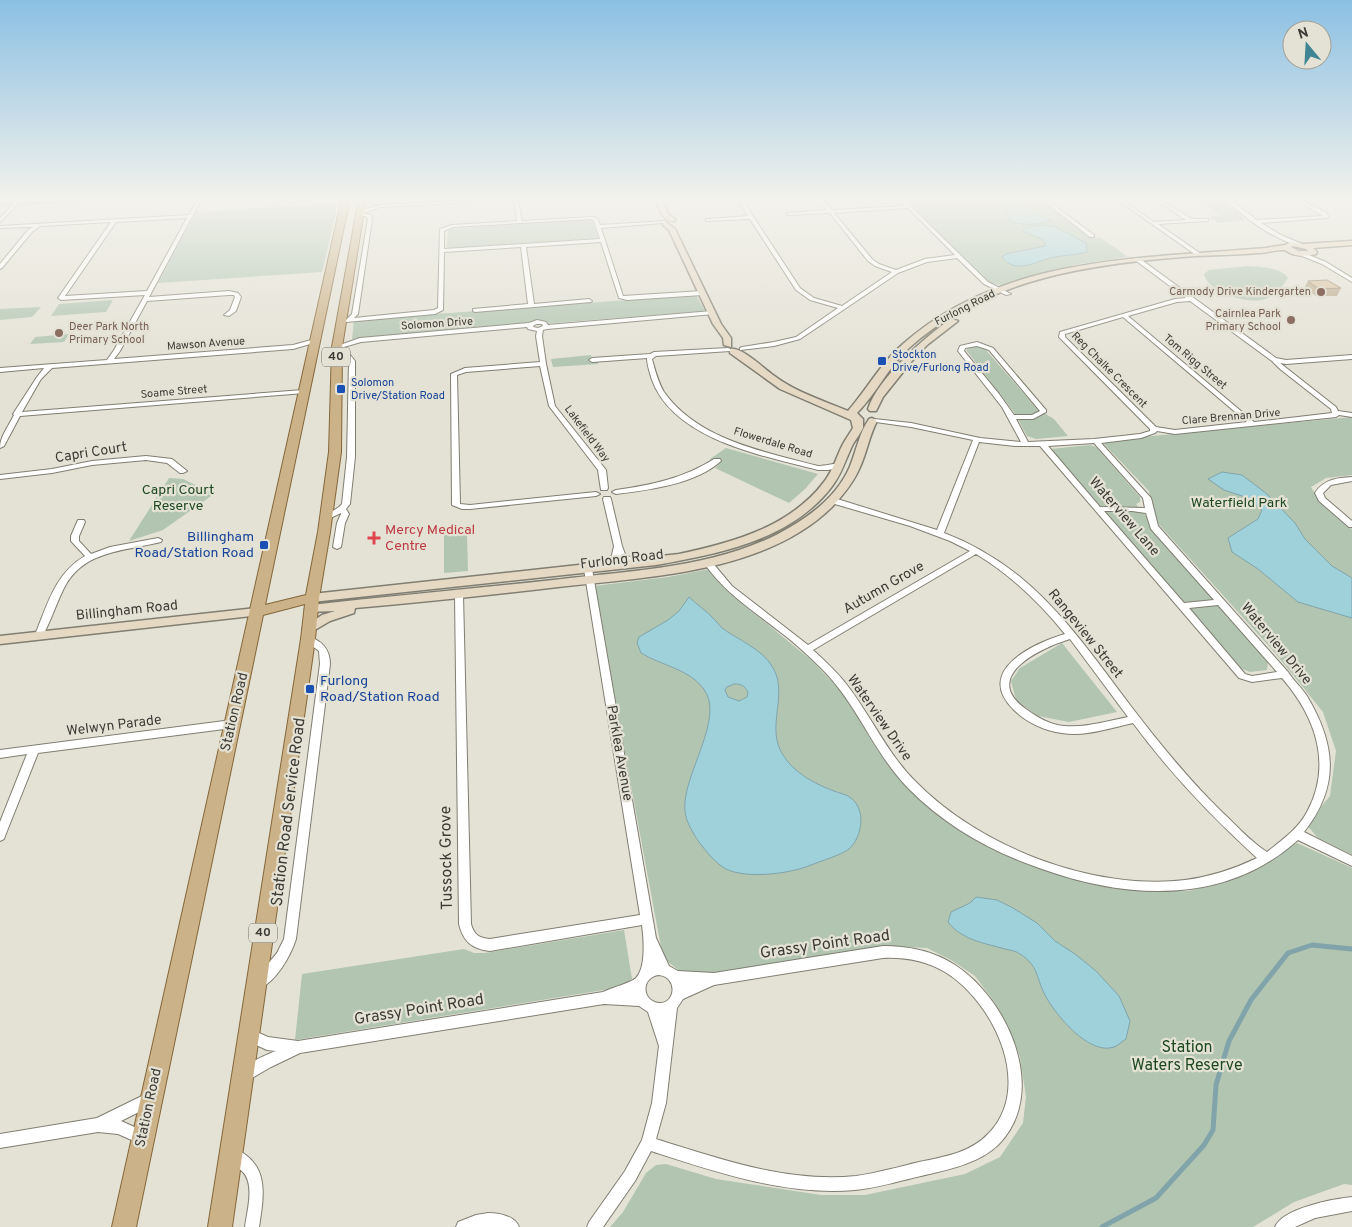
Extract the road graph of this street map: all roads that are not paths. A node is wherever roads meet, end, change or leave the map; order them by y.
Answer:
1 (10, 255) edge
2 (90, 255) edge
3 (169, 255) edge
4 (334, 255) edge
5 (352, 255) edge
6 (365, 255) edge
7 (442, 255) edge
8 (524, 255) edge
9 (607, 255) edge
10 (684, 255) edge
11 (776, 255) edge
12 (866, 255) edge
13 (1188, 255) edge
14 (1217, 255) edge
15 (1311, 255) edge
16 (1316, 255) edge
17 (959, 256) joint
18 (1140, 261) junction
19 (1324, 263) junction
20 (0, 267) edge
21 (896, 272) junction
22 (1352, 280) edge
23 (702, 292) junction
24 (1004, 292) junction
25 (148, 293) junction
26 (145, 299) junction
27 (1190, 299) junction
28 (589, 301) dead end
29 (531, 306) junction
30 (843, 308) junction
31 (475, 310) dead end
32 (712, 313) junction
33 (356, 314) junction
34 (227, 315) dead end
35 (1124, 315) junction
36 (369, 317) junction
37 (351, 320) junction
38 (560, 324) joint
39 (538, 328) junction
40 (339, 330) junction
41 (360, 340) junction
42 (314, 345) junction
43 (735, 348) junction
44 (336, 349) junction
45 (649, 356) junction
46 (1352, 357) edge
47 (592, 360) dead end
48 (1274, 360) junction
49 (112, 361) junction
50 (543, 364) junction
51 (50, 366) junction
52 (42, 367) junction
53 (0, 370) edge
54 (39, 378) junction
55 (304, 392) junction
56 (46, 413) joint
57 (855, 413) junction
58 (1337, 413) junction
59 (1352, 415) edge
60 (16, 416) junction
61 (875, 416) junction
62 (1012, 416) junction
63 (899, 422) joint
64 (1252, 424) junction
65 (1154, 428) junction
66 (976, 438) junction
67 (1096, 441) junction
68 (1025, 444) junction
69 (0, 446) edge
70 (1043, 446) junction
71 (717, 461) dead end
72 (840, 465) junction
73 (818, 468) junction
74 (183, 471) dead end
75 (0, 477) edge
76 (832, 478) junction
77 (1352, 478) edge
78 (604, 488) junction
79 (616, 492) junction
80 (596, 494) junction
81 (818, 496) junction
82 (607, 499) junction
83 (831, 500) junction
84 (342, 509) junction
85 (1100, 509) junction
86 (1149, 511) junction
87 (326, 518) junction
88 (82, 522) dead end
89 (1352, 525) edge
90 (940, 532) junction
91 (158, 540) dead end
92 (618, 546) junction
93 (338, 547) dead end
94 (976, 551) junction
95 (90, 557) junction
96 (708, 563) junction
97 (635, 564) junction
98 (609, 567) junction
99 (589, 574) junction
100 (459, 595) junction
101 (1222, 602) junction
102 (312, 604) junction
103 (377, 604) junction
104 (1183, 606) junction
105 (257, 612) junction
106 (309, 634) junction
107 (40, 635) junction
108 (1070, 636) junction
109 (0, 640) edge
110 (807, 649) junction
111 (1284, 674) junction
112 (1134, 719) junction
113 (232, 724) junction
114 (34, 750) junction
115 (0, 754) edge
116 (1297, 834) junction
117 (0, 836) edge
118 (1266, 859) junction
119 (1352, 861) edge
120 (647, 919) junction
121 (650, 938) junction
122 (670, 973) junction
123 (643, 978) junction
124 (714, 979) junction
125 (255, 987) junction
126 (604, 998) junction
127 (675, 999) junction
128 (642, 1000) junction
129 (653, 1007) junction
130 (248, 1034) junction
131 (665, 1045) junction
132 (300, 1047) junction
133 (242, 1077) junction
134 (151, 1099) junction
135 (98, 1125) junction
136 (143, 1138) junction
137 (0, 1141) edge
138 (648, 1142) junction
139 (231, 1154) junction
140 (1352, 1204) edge
141 (124, 1227) edge
142 (220, 1227) edge
143 (252, 1227) edge
144 (463, 1227) edge
145 (512, 1227) edge
146 (594, 1227) edge
147 (1282, 1227) edge

1 - 20 street
2 - 25 street
3 - 25 street
4 - 42 main road, Station Road / 40
5 - 40 main road, 40
6 - 33 street
7 - 36 street
8 - 29 street
9 - 23 street
10 - 23 main road
11 - 30 street
12 - 21 street
13 - 18 main road, Furlong Road
14 - 18 main road, Furlong Road
15 - 19 street
16 - 19 street
17 - 21 street
17 - 24 street
18 - 24 main road, Furlong Road
18 - 27 street
19 - 22 street
21 - 30 street
23 - 32 main road
24 - 57 main road, Furlong Road
24 - 61 main road, Furlong Road
25 - 26 street
26 - 34 street
26 - 49 street
27 - 35 street, Reg Chalke Crescent
27 - 48 street
28 - 29 street
29 - 31 street
30 - 43 street
32 - 38 street, Solomon Drive
32 - 43 main road
33 - 36 street
33 - 37 street
35 - 64 street, Tom Rigg Street
35 - 65 street, Reg Chalke Crescent
36 - 37 street
37 - 40 street
38 - 39 street, Solomon Drive
39 - 41 street, Solomon Drive
39 - 50 street, Lakefield Way
40 - 41 street, Solomon Drive
40 - 44 main road, 40
41 - 44 street, Solomon Drive
42 - 49 street, Mawson Avenue
42 - 55 main road, Station Road / 40
43 - 45 street
43 - 57 main road
44 - 84 street
44 - 87 main road, 40
45 - 47 street
45 - 73 street, Flowerdale Road
46 - 48 street
48 - 58 street
49 - 51 street, Mawson Avenue
50 - 78 street, Lakefield Way
50 - 80 street
51 - 52 street, Mawson Avenue
51 - 54 street
52 - 53 street, Mawson Avenue
52 - 54 street
54 - 60 street
55 - 56 street, Soame Street
55 - 105 main road, Station Road / 40
56 - 60 street, Soame Street
57 - 61 main road
57 - 72 main road, Furlong Road
58 - 59 street
58 - 64 street, Clare Brennan Drive
60 - 69 street
61 - 63 street
61 - 83 main road, Furlong Road
62 - 62 street
62 - 68 street
63 - 66 street
64 - 65 street, Clare Brennan Drive
65 - 67 street
66 - 68 street
66 - 90 street
67 - 70 street
67 - 86 street, Waterview Drive
68 - 70 street
70 - 85 street, Waterview Lane
71 - 79 street
72 - 73 street, Flowerdale Road
72 - 76 main road, Furlong Road
73 - 76 street, Flowerdale Road
74 - 75 street, Capri Court
76 - 81 main road, Furlong Road
77 - 89 street
78 - 79 street
78 - 80 street
79 - 82 street
80 - 82 street
81 - 83 main road
81 - 97 main road, Furlong Road
82 - 92 street
83 - 90 street, Rangeview Street
83 - 96 main road, Furlong Road
84 - 87 street
84 - 93 street
85 - 86 street
85 - 104 street, Waterview Lane
86 - 101 street, Waterview Drive
87 - 102 main road, 40
88 - 95 street
90 - 94 street, Rangeview Street
91 - 95 street
92 - 97 street
92 - 98 street
94 - 108 street, Rangeview Street
94 - 110 street, Autumn Grove
95 - 107 street
96 - 99 main road, Furlong Road
96 - 110 street, Waterview Drive
97 - 98 main road, Furlong Road
98 - 99 main road, Furlong Road
99 - 100 main road, Furlong Road
99 - 102 main road, Furlong Road
99 - 120 street, Parklea Avenue
100 - 103 main road, Furlong Road
100 - 120 street, Tussock Grove
101 - 104 street
101 - 111 street, Waterview Drive
102 - 103 main road, Furlong Road
102 - 105 main road
102 - 106 main road, 40
103 - 106 main road
104 - 111 street, Waterview Lane
105 - 107 main road, Billingham Road
105 - 113 main road, Station Road / 40
106 - 125 main road, 40
106 - 125 street, Station Road Service Road
107 - 109 main road, Billingham Road
108 - 112 street, Rangeview Street
108 - 112 street
110 - 118 street, Waterview Drive
111 - 116 street, Waterview Drive
112 - 118 street, Rangeview Street
113 - 114 street, Welwyn Parade
113 - 134 main road, Station Road / 40
114 - 115 street, Welwyn Parade
114 - 117 street
116 - 118 street, Waterview Drive
116 - 119 street
120 - 121 street, Parklea Avenue
121 - 122 street, Parklea Avenue
121 - 123 street, Parklea Avenue
122 - 123 street
122 - 124 street, Grassy Point Road
122 - 127 street
123 - 126 street, Grassy Point Road
123 - 128 street
124 - 127 street, Grassy Point Road
124 - 138 street, Grassy Point Road
125 - 130 main road, 40
126 - 128 street, Grassy Point Road
126 - 132 street, Grassy Point Road
127 - 129 street
127 - 131 street
128 - 129 street
129 - 131 street
130 - 132 street, Grassy Point Road
130 - 133 main road, 40
131 - 138 street
132 - 133 street, Grassy Point Road
133 - 139 main road, 40
134 - 135 street
134 - 136 main road, Station Road / 40
135 - 136 street
135 - 137 street
136 - 141 main road, Station Road / 40
138 - 146 street
139 - 142 main road, 40
139 - 143 street
140 - 147 street
144 - 145 street

